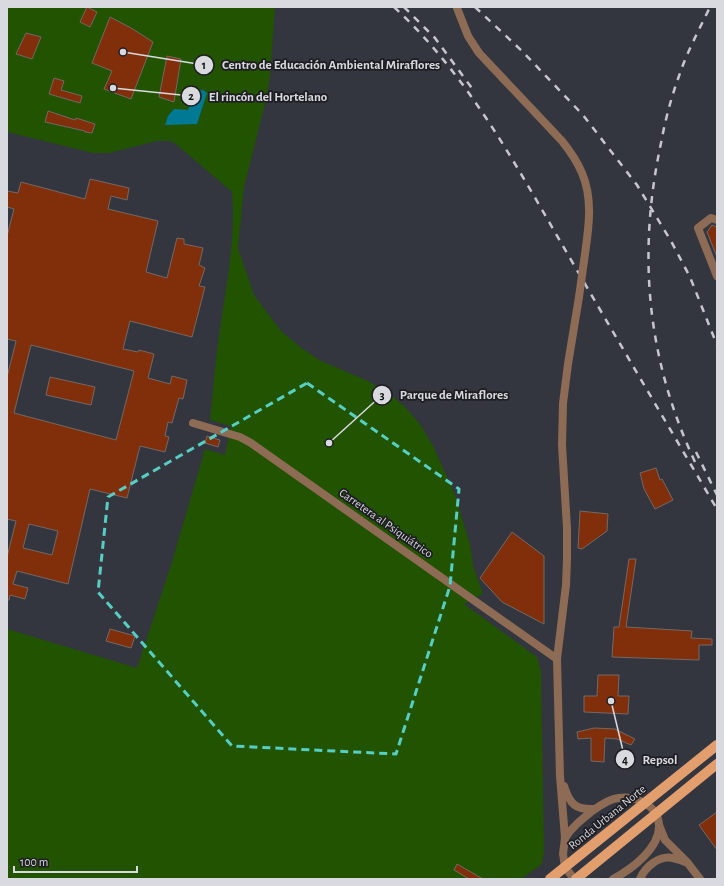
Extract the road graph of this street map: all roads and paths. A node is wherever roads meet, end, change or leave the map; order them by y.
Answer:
1 (457, 8) dead end
2 (717, 220) edge
3 (717, 276) edge
4 (194, 423) dead end
5 (557, 659) junction
6 (717, 745) edge
7 (717, 764) edge
8 (560, 776) junction
9 (645, 802) junction
10 (595, 809) junction
11 (655, 813) junction
12 (659, 825) junction
13 (565, 838) junction
14 (687, 862) junction
15 (565, 867) junction
16 (550, 879) edge
17 (575, 879) edge
18 (613, 879) edge
19 (640, 879) edge
20 (700, 879) edge

1 - 5 street, bridge
2 - 3 street
4 - 5 street, Carretera al Psiquiátrico
5 - 8 street
6 - 9 main road, Ronda Urbana Norte
7 - 11 main road
8 - 10 street
8 - 13 street
9 - 10 street
9 - 11 street
9 - 15 main road, Ronda Urbana Norte
10 - 13 street
11 - 12 street
11 - 17 main road
12 - 14 street
12 - 18 street
13 - 15 street
14 - 19 street
14 - 20 street
15 - 16 main road, Ronda Urbana Norte
15 - 17 street

